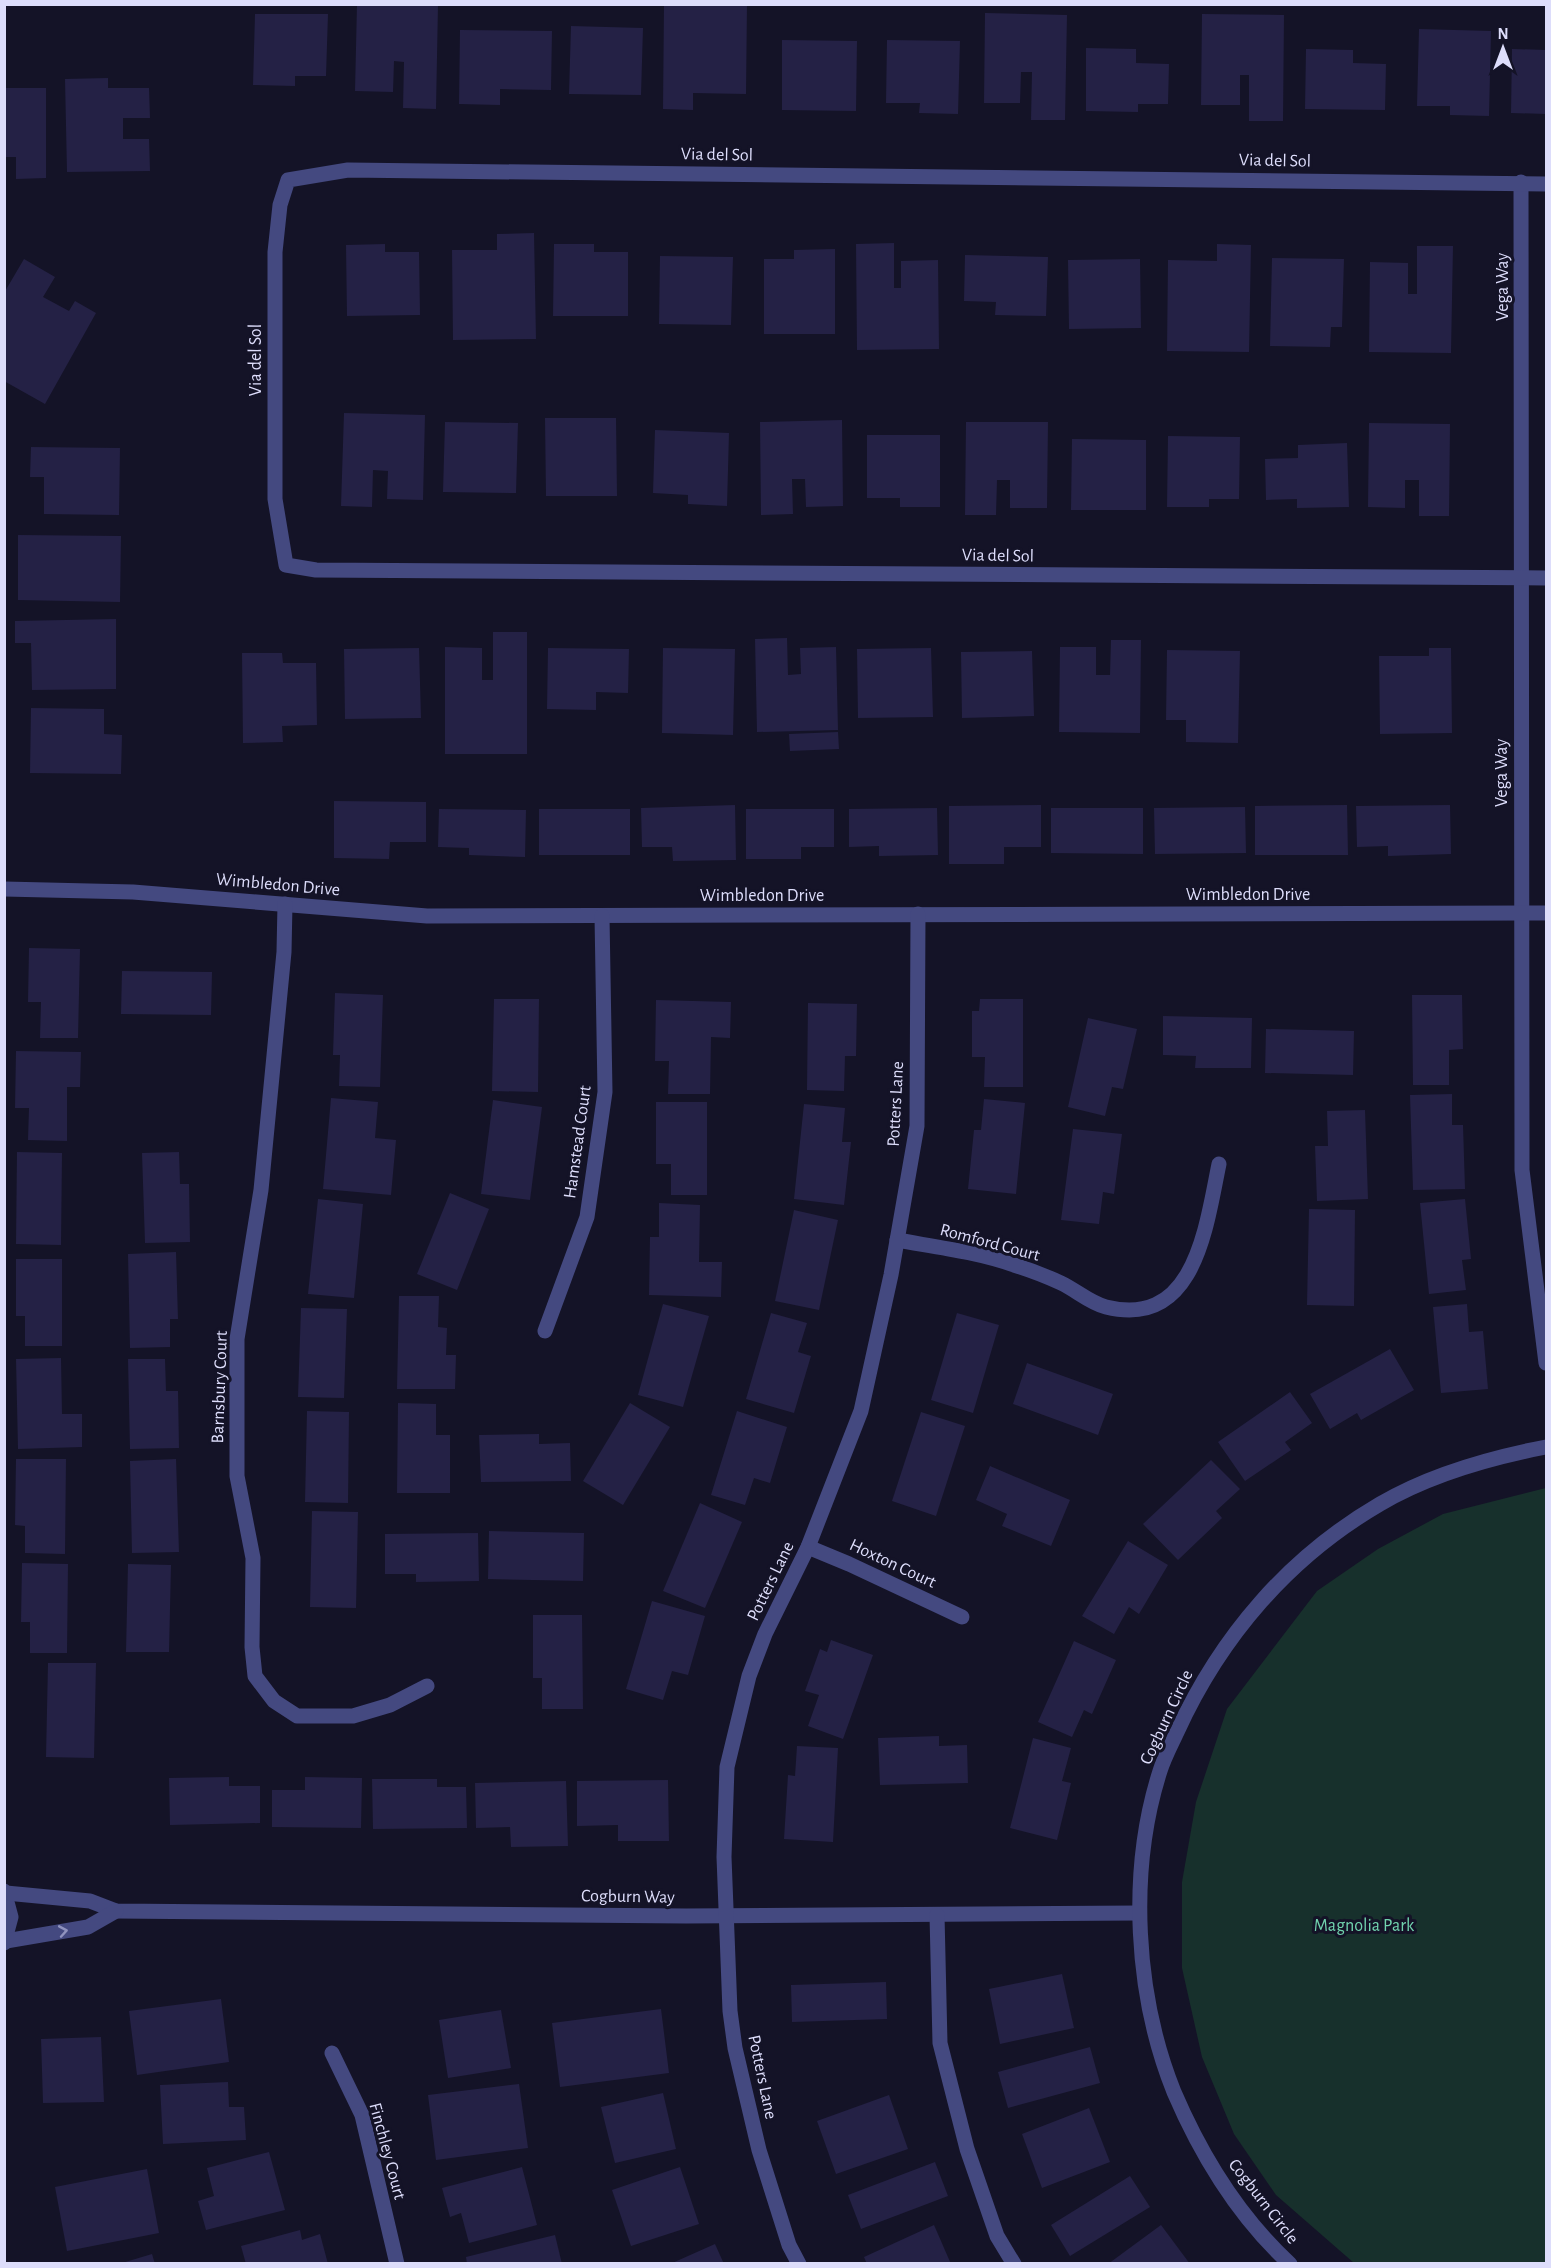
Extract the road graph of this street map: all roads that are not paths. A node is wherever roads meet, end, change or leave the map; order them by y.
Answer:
1 (1521, 182) junction
2 (1546, 184) edge
3 (1521, 578) junction
4 (1546, 578) edge
5 (4, 889) edge
6 (285, 904) junction
7 (1520, 913) junction
8 (1546, 913) edge
9 (918, 914) junction
10 (602, 916) junction
11 (1219, 1164) dead end
12 (897, 1240) junction
13 (545, 1331) dead end
14 (1546, 1363) edge
15 (1546, 1447) edge
16 (808, 1548) junction
17 (962, 1617) dead end
18 (427, 1686) dead end
19 (5, 1892) edge
20 (116, 1911) junction
21 (1139, 1913) junction
22 (726, 1915) junction
23 (937, 1915) junction
24 (5, 1942) edge
25 (332, 2053) dead end
26 (397, 2264) edge
27 (799, 2264) edge
28 (1014, 2264) edge
29 (1290, 2264) edge

1 - 2 street, Via del Sol
1 - 3 street, Vega Way
1 - 3 street, Via del Sol
3 - 4 street
3 - 7 street, Vega Way
5 - 6 street, Wimbledon Drive
6 - 10 street, Wimbledon Drive
6 - 18 street, Barnsbury Court
7 - 8 street, Wimbledon Drive
7 - 9 street, Wimbledon Drive
7 - 14 street, Vega Way
9 - 10 street, Wimbledon Drive
9 - 12 street, Potters Lane
10 - 13 street, Hamstead Court
11 - 12 street, Romford Court
12 - 16 street, Potters Lane
15 - 21 street, Cogburn Circle
16 - 17 street, Hoxton Court
16 - 22 street, Potters Lane
19 - 20 street, Cogburn Way
19 - 24 street
20 - 22 street, Cogburn Way
24 -> 20 street
21 - 23 street, Cogburn Way
21 - 29 street, Cogburn Circle
22 - 23 street, Cogburn Way
22 - 27 street, Potters Lane
23 - 28 street
25 - 26 street, Finchley Court

